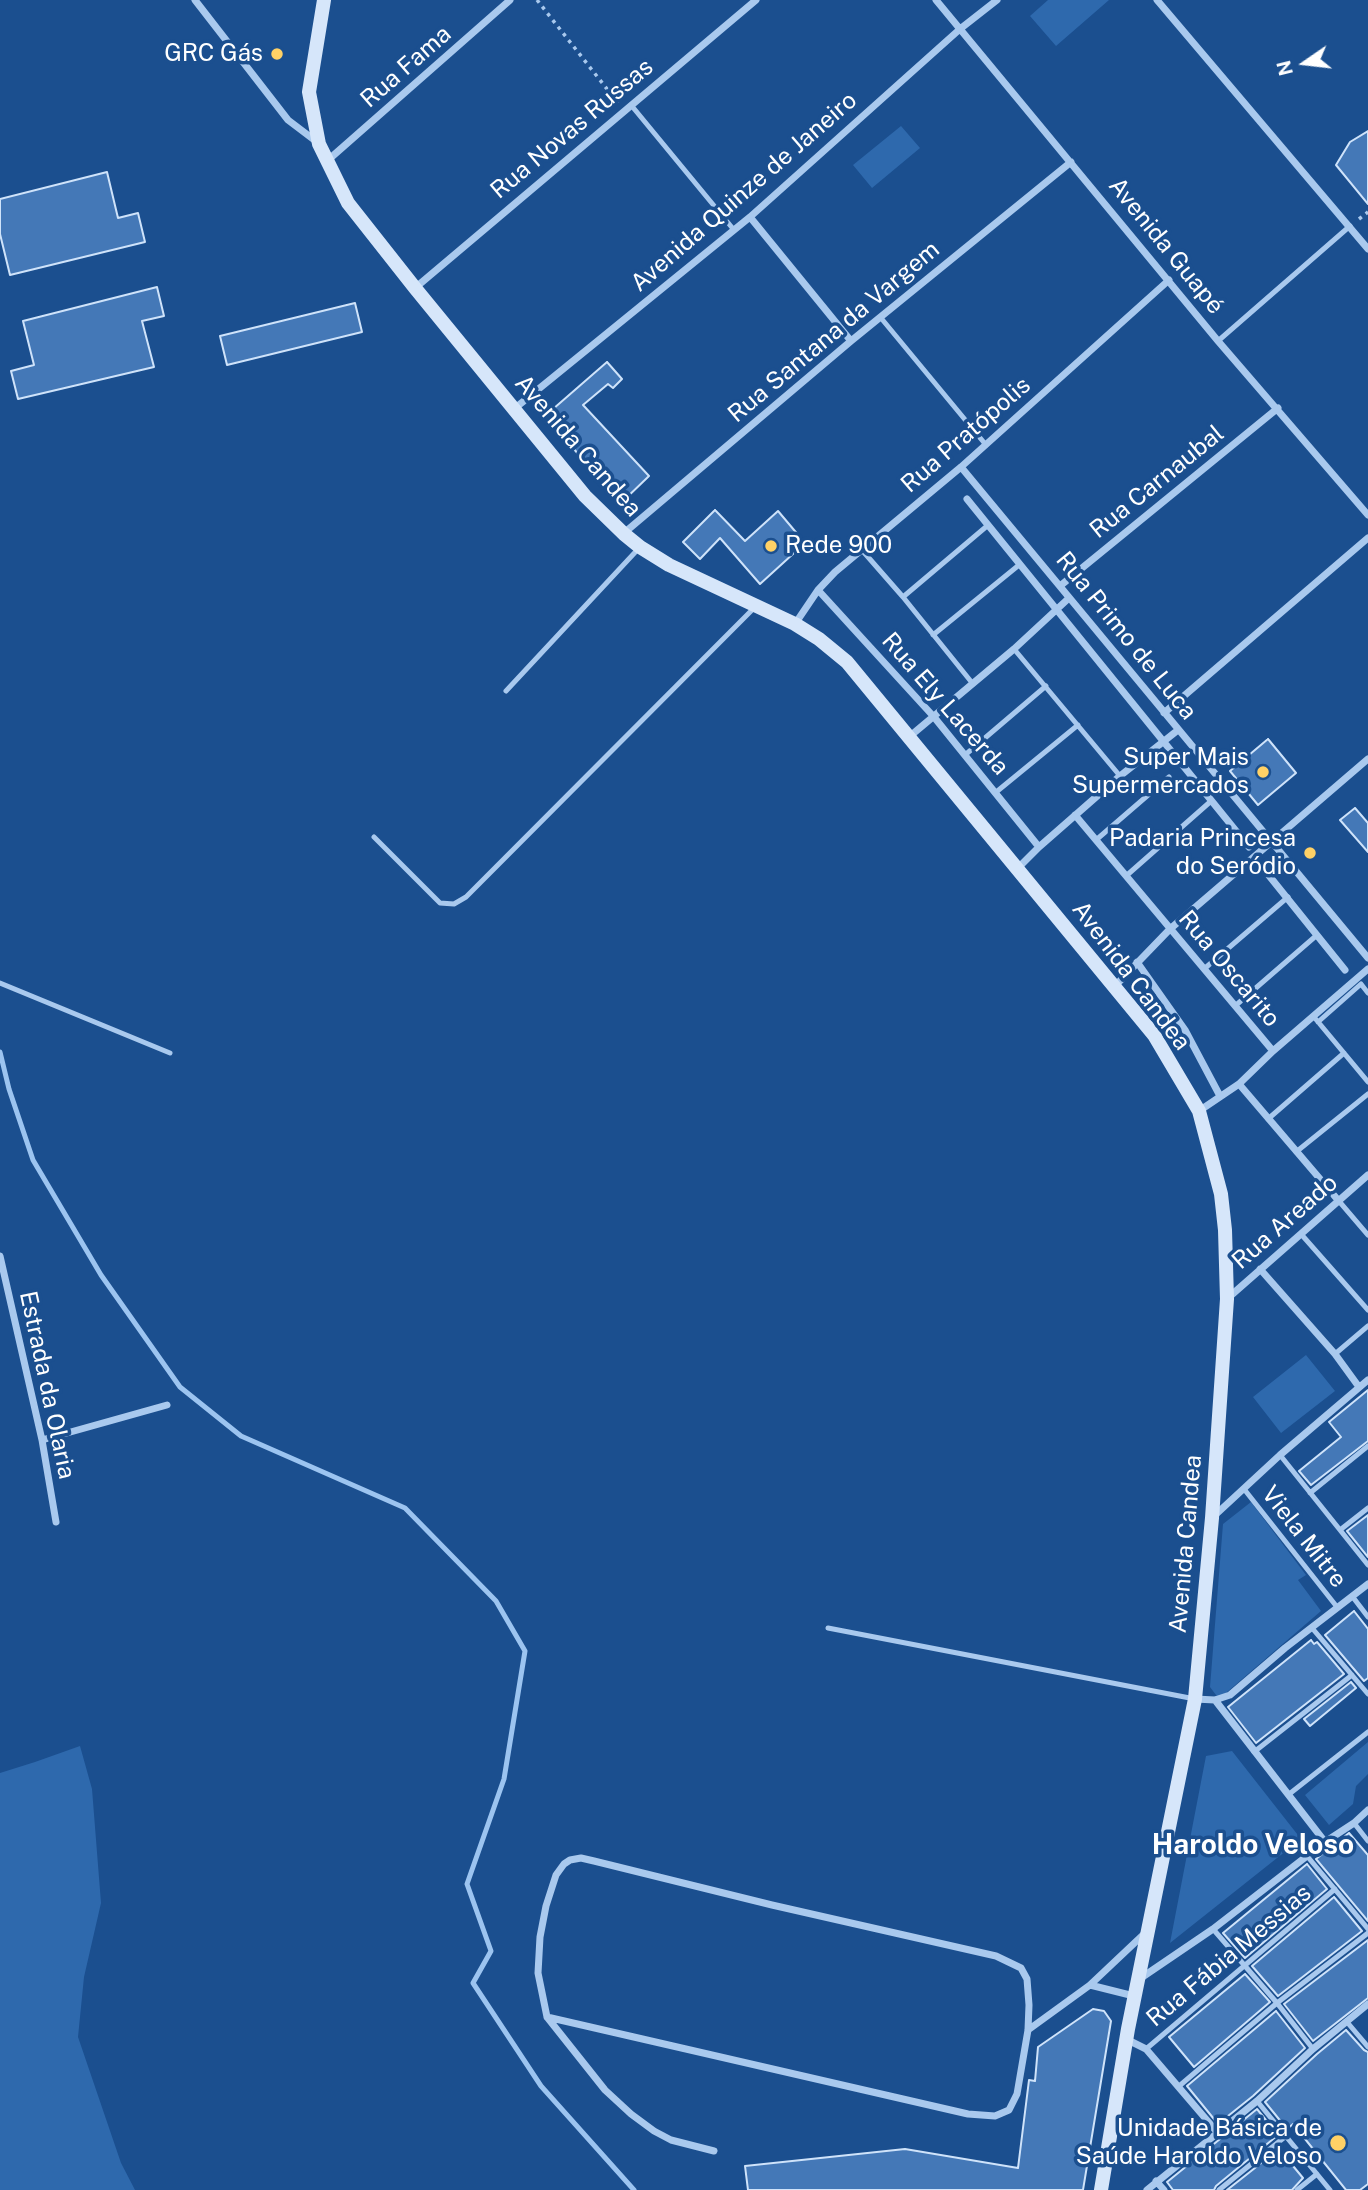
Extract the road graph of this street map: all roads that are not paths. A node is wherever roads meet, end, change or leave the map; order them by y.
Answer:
1 (195, 0) edge
2 (324, 0) edge
3 (510, 0) edge
4 (756, 0) edge
5 (936, 0) edge
6 (997, 0) edge
7 (1157, 0) edge
8 (960, 29) junction
9 (627, 107) junction
10 (319, 144) junction
11 (326, 162) junction
12 (1072, 162) junction
13 (750, 217) junction
14 (1350, 226) junction
15 (734, 230) junction
16 (1368, 249) edge
17 (1169, 280) junction
18 (415, 288) junction
19 (881, 317) junction
20 (851, 341) junction
21 (1218, 341) junction
22 (1278, 408) junction
23 (513, 410) junction
24 (986, 445) junction
25 (961, 467) junction
26 (967, 499) dead end
27 (1368, 515) edge
28 (987, 526) junction
29 (624, 534) junction
30 (1368, 538) edge
31 (639, 547) junction
32 (861, 549) junction
33 (1019, 565) junction
34 (1060, 586) junction
35 (818, 590) junction
36 (903, 597) junction
37 (1069, 598) junction
38 (755, 607) junction
39 (1056, 611) junction
40 (795, 624) junction
41 (933, 635) junction
42 (1014, 649) junction
43 (973, 684) junction
44 (1046, 687) junction
45 (506, 691) dead end
46 (1164, 713) junction
47 (934, 717) junction
48 (1078, 724) junction
49 (1178, 730) junction
50 (909, 737) junction
51 (1162, 743) junction
52 (965, 755) junction
53 (1368, 759) edge
54 (1120, 776) junction
55 (1169, 777) dead end
56 (995, 793) junction
57 (1210, 802) junction
58 (1075, 815) junction
59 (374, 838) dead end
60 (1096, 840) junction
61 (1271, 843) junction
62 (1039, 846) junction
63 (1249, 847) dead end
64 (1254, 858) junction
65 (1018, 868) junction
66 (1126, 876) junction
67 (1288, 897) junction
68 (1170, 929) junction
69 (1318, 934) junction
70 (1368, 958) edge
71 (1137, 962) junction
72 (1203, 969) junction
73 (1345, 970) dead end
74 (1368, 970) edge
75 (0, 983) edge
76 (1115, 986) junction
77 (1368, 993) edge
78 (1235, 1006) junction
79 (1316, 1020) junction
80 (1273, 1051) junction
81 (170, 1053) dead end
82 (1344, 1053) junction
83 (1368, 1082) edge
84 (1238, 1084) junction
85 (1368, 1094) edge
86 (1220, 1096) junction
87 (1199, 1111) junction
88 (1268, 1119) junction
89 (1296, 1152) junction
90 (1368, 1175) edge
91 (1338, 1200) junction
92 (1301, 1234) junction
93 (1368, 1235) edge
94 (0, 1256) edge
95 (1260, 1269) junction
96 (1227, 1298) junction
97 (1368, 1310) edge
98 (1368, 1326) edge
99 (1335, 1354) junction
100 (1368, 1380) edge
101 (1359, 1387) junction
102 (167, 1405) dead end
103 (42, 1440) junction
104 (1368, 1446) edge
105 (1280, 1455) junction
106 (1244, 1489) junction
107 (1310, 1493) junction
108 (1368, 1508) edge
109 (1212, 1518) junction
110 (56, 1522) dead end
111 (1340, 1530) junction
112 (1368, 1565) edge
113 (1368, 1584) edge
114 (1352, 1596) junction
115 (1337, 1607) junction
116 (1368, 1617) edge
117 (828, 1628) dead end
118 (1312, 1628) junction
119 (1352, 1675) junction
120 (1368, 1694) edge
121 (1195, 1699) junction
122 (1214, 1700) junction
123 (1368, 1732) edge
124 (1254, 1752) junction
125 (1288, 1796) junction
126 (1368, 1810) edge
127 (1354, 1823) junction
128 (1368, 1841) edge
129 (1325, 1842) junction
130 (1307, 1856) junction
131 (1335, 1889) junction
132 (1150, 1928) junction
133 (1213, 1929) junction
134 (1368, 1931) edge
135 (1243, 1966) junction
136 (1138, 1980) junction
137 (1090, 1985) junction
138 (1135, 1996) junction
139 (1277, 2003) junction
140 (1368, 2004) edge
141 (547, 2017) junction
142 (1347, 2022) junction
143 (1028, 2031) junction
144 (1126, 2039) junction
145 (1368, 2047) edge
146 (1146, 2049) junction
147 (1313, 2049) junction
148 (1178, 2087) junction
149 (1257, 2101) junction
150 (1217, 2132) junction
151 (1286, 2136) junction
152 (714, 2151) dead end
153 (1317, 2174) junction
154 (1156, 2180) junction
155 (1101, 2190) edge
156 (1147, 2190) edge
157 (1164, 2190) edge
158 (1219, 2190) edge
159 (1297, 2190) edge
160 (1330, 2190) edge

1 - 10 street
2 - 10 main road, Avenida Candea
3 - 11 street, Rua Fama
4 - 9 street, Rua Novas Russas
5 - 8 street, Avenida Guapé
6 - 8 street, Avenida Quinze de Janeiro
7 - 14 street
8 - 12 street, Avenida Guapé
8 - 13 street, Avenida Quinze de Janeiro
9 - 15 lane
9 - 18 street, Rua Novas Russas
10 - 11 main road, Avenida Candea
11 - 18 main road, Avenida Candea
12 - 17 street, Avenida Guapé
12 - 19 street, Rua Santana da Vargem
13 - 15 street, Avenida Quinze de Janeiro
13 - 20 street
14 - 16 street
14 - 21 lane
15 - 23 street, Avenida Quinze de Janeiro
17 - 21 street, Avenida Guapé
17 - 24 street, Rua Pratópolis
18 - 23 main road, Avenida Candea
19 - 20 street, Rua Santana da Vargem
19 - 24 lane
20 - 29 street, Rua Santana da Vargem
21 - 22 street, Avenida Guapé
22 - 27 street, Avenida Guapé
22 - 34 street, Rua Carnaubal
23 - 29 main road, Avenida Candea
24 - 25 street, Rua Pratópolis
25 - 32 street, Rua Pratópolis
25 - 34 street, Rua Primo de Luca
26 - 28 street
28 - 33 street
28 - 36 lane
29 - 31 main road, Avenida Candea
30 - 46 street
31 - 38 main road, Avenida Candea
31 - 45 lane
32 - 35 street, Rua Pratópolis
32 - 36 lane
33 - 39 street
33 - 41 lane
34 - 37 street, Rua Primo de Luca
35 - 40 street, Rua Pratópolis
35 - 47 street, Rua Ely Lacerda
36 - 41 lane
37 - 39 street
37 - 46 street, Rua Primo de Luca
38 - 40 main road, Avenida Candea
38 - 59 lane
39 - 42 street
39 - 51 street
40 - 50 main road, Avenida Candea
41 - 43 lane
42 - 43 street
42 - 44 lane
43 - 47 street
44 - 48 lane
44 - 52 lane
46 - 49 street, Rua Primo de Luca
47 - 50 street
47 - 52 street, Rua Ely Lacerda
48 - 54 lane
48 - 56 lane
49 - 51 street
49 - 61 street, Rua Primo de Luca
50 - 65 main road, Avenida Candea
51 - 54 street
51 - 57 street
52 - 56 street, Rua Ely Lacerda
53 - 61 street
54 - 58 street
55 - 60 lane
56 - 62 street, Rua Ely Lacerda
57 - 63 street
57 - 66 lane
58 - 60 street, Rua Oscarito
58 - 62 street
60 - 66 street, Rua Oscarito
61 - 64 street
61 - 70 street, Rua Primo de Luca
62 - 65 street
64 - 67 street
64 - 68 street
65 - 76 main road, Avenida Candea
66 - 68 street, Rua Oscarito
67 - 69 street
67 - 72 lane
68 - 71 street
68 - 72 street, Rua Oscarito
69 - 73 street
69 - 78 lane
71 - 76 street
71 - 86 street
72 - 78 street, Rua Oscarito
74 - 79 street
75 - 81 lane
76 - 87 main road, Avenida Candea
77 - 79 lane
78 - 80 street, Rua Oscarito
79 - 80 street
79 - 82 lane
80 - 84 street
82 - 83 lane
82 - 88 lane
84 - 86 street
84 - 88 street
85 - 89 lane
86 - 87 street
87 - 96 main road, Avenida Candea
88 - 89 street
89 - 91 street
90 - 91 street, Rua Areado
91 - 92 street, Rua Areado
91 - 93 lane
92 - 95 street, Rua Areado
92 - 97 lane
94 - 103 street, Estrada da Olaria
95 - 96 street, Rua Areado
95 - 99 street
96 - 109 main road, Avenida Candea
98 - 99 lane
99 - 101 street
100 - 101 street
101 - 105 street
102 - 103 street
103 - 110 street, Estrada da Olaria
104 - 107 lane
105 - 106 street
105 - 107 lane
106 - 109 street
106 - 115 lane, Viela Mitre
107 - 111 lane
108 - 111 lane
109 - 121 main road, Avenida Candea
111 - 112 lane
113 - 114 street
114 - 115 street
114 - 116 lane
115 - 118 street
117 - 121 lane
118 - 119 lane
118 - 122 street
119 - 120 lane
119 - 124 lane
121 - 122 street
121 - 132 main road, Avenida Candea
122 - 124 street
123 - 125 lane
124 - 125 street
125 - 129 street
126 - 127 street
127 - 128 lane
127 - 129 street
129 - 130 street
130 - 131 lane
130 - 133 street
131 - 134 lane
131 - 135 lane, Rua Fábia Messias
132 - 136 main road, Avenida Candea
132 - 137 street
133 - 135 lane
133 - 136 street
134 - 139 lane
135 - 139 lane
135 - 146 lane, Rua Fábia Messias
136 - 138 main road, Avenida Candea
137 - 138 street
137 - 143 street
138 - 144 main road, Avenida Candea
139 - 147 lane
139 - 148 lane
140 - 142 street
141 - 143 street
141 - 143 street
141 - 152 street
142 - 145 lane
142 - 147 street
144 - 146 street
144 - 155 main road, Avenida Candea
146 - 148 street
147 - 149 street
148 - 150 street
149 - 150 street
149 - 151 lane
150 - 154 street
151 - 153 lane
151 - 158 lane
153 - 159 lane
153 - 160 lane
154 - 156 street
154 - 157 street

